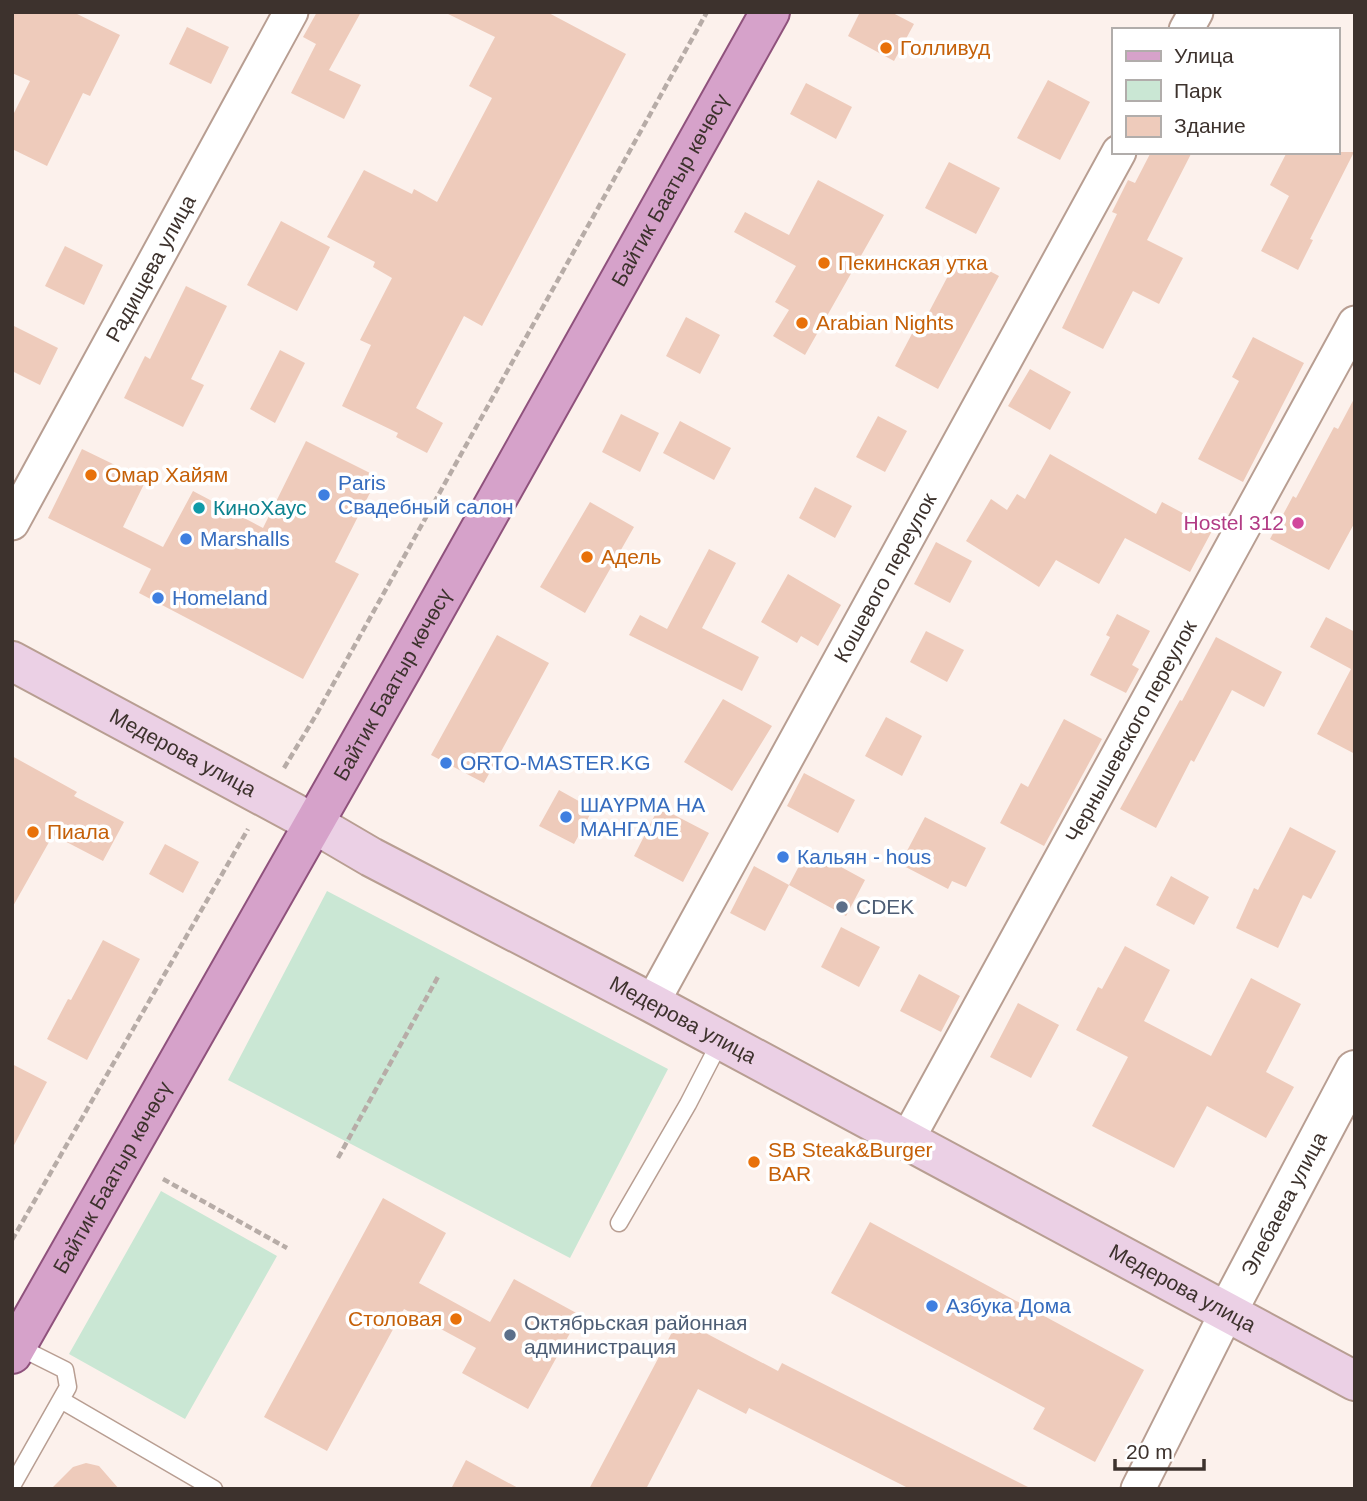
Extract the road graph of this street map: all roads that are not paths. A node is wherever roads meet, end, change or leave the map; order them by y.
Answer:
1 (291, 12) edge
2 (770, 12) edge
3 (1196, 12) edge
4 (1187, 28) edge
5 (1118, 154) edge
6 (1355, 323) edge
7 (12, 523) edge
8 (12, 661) edge
9 (313, 823) junction
10 (652, 1003) junction
11 (721, 1040) junction
12 (1355, 1070) edge
13 (907, 1140) junction
14 (618, 1223) dead end
15 (1227, 1312) junction
16 (15, 1350) edge
17 (1355, 1381) edge
18 (61, 1400) junction
19 (12, 1486) edge
20 (214, 1489) edge
21 (1138, 1489) edge

1 - 7 street, Радищева улица
2 - 9 main road, Байтик Баатыр көчөсү
3 - 4 street
5 - 10 street, Кошевого переулок
6 - 13 street, Чернышевского переулок
8 - 9 main road, Медерова улица
9 - 10 main road, Медерова улица
9 - 16 main road, Байтик Баатыр көчөсү
10 - 11 main road, Медерова улица
11 - 13 main road, Медерова улица
11 - 14 lane
12 - 15 street, Элебаева улица
13 - 15 main road, Медерова улица
15 - 17 main road, Медерова улица
15 - 21 street, Элебаева улица
16 - 18 lane
18 - 19 lane
18 - 20 lane

